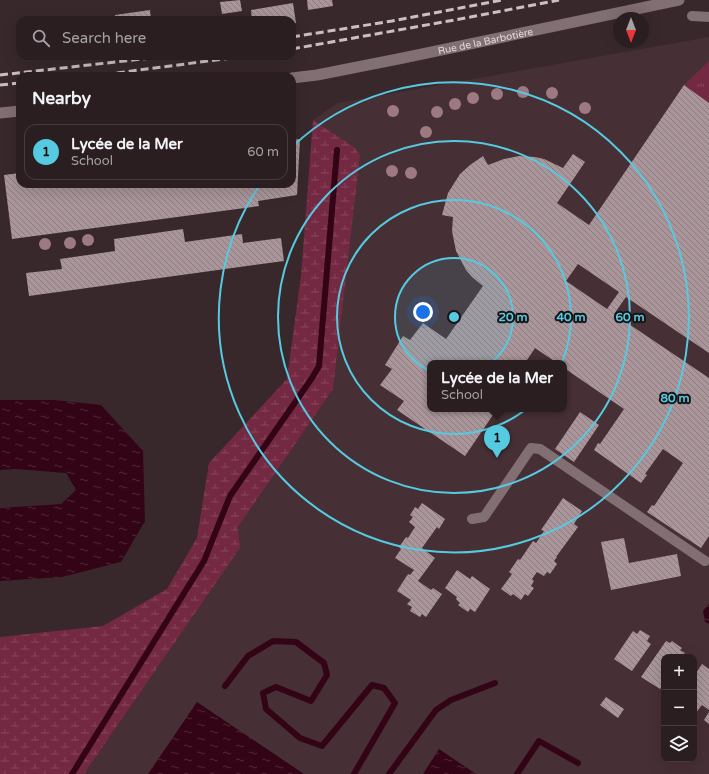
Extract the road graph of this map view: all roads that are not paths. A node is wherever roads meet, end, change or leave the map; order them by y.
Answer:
1 (679, 0) edge
2 (692, 16) dead end
3 (709, 17) edge
4 (296, 78) edge
5 (16, 111) edge
6 (0, 113) edge
7 (472, 519) dead end
8 (705, 561) dead end

1 - 4 street, Rue de la Barbotière
2 - 3 lane
5 - 6 street
7 - 8 lane

